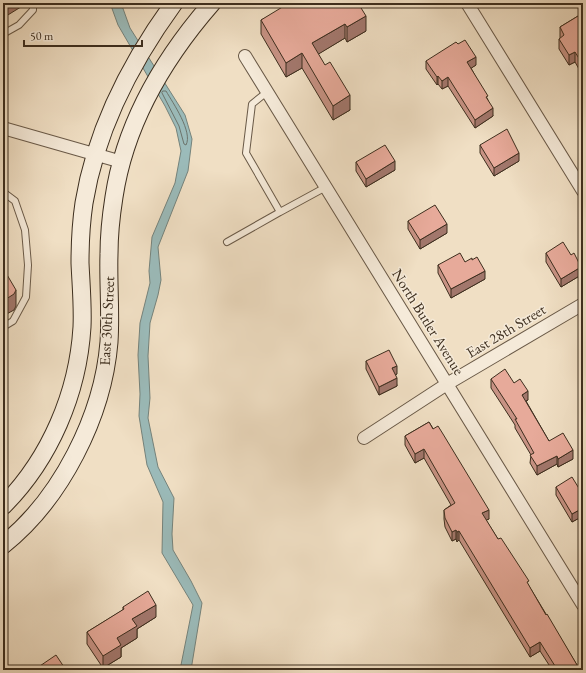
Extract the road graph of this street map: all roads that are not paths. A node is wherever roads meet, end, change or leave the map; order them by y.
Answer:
1 (33, 3) edge
2 (212, 3) edge
3 (467, 3) edge
4 (172, 6) edge
5 (3, 34) edge
6 (245, 56) dead end
7 (267, 92) junction
8 (3, 128) edge
9 (96, 154) junction
10 (122, 162) junction
11 (326, 186) junction
12 (3, 192) edge
13 (583, 192) edge
14 (280, 212) junction
15 (227, 242) dead end
16 (583, 304) edge
17 (3, 327) edge
18 (447, 384) junction
19 (364, 438) dead end
20 (3, 506) edge
21 (3, 546) edge
22 (583, 605) edge

1 - 5 lane
2 - 10 main road, East 30th Street
3 - 13 street
4 - 9 main road, East 30th Street
6 - 7 street, North Butler Avenue
7 - 11 street, North Butler Avenue
7 - 14 lane
8 - 9 street
9 - 10 street
9 - 20 main road, East 30th Street
10 - 21 main road, East 30th Street
11 - 14 lane
11 - 18 street, North Butler Avenue
12 - 17 lane
14 - 15 lane
16 - 18 street, East 28th Street
18 - 19 street, East 28th Street
18 - 22 street, North Butler Avenue

